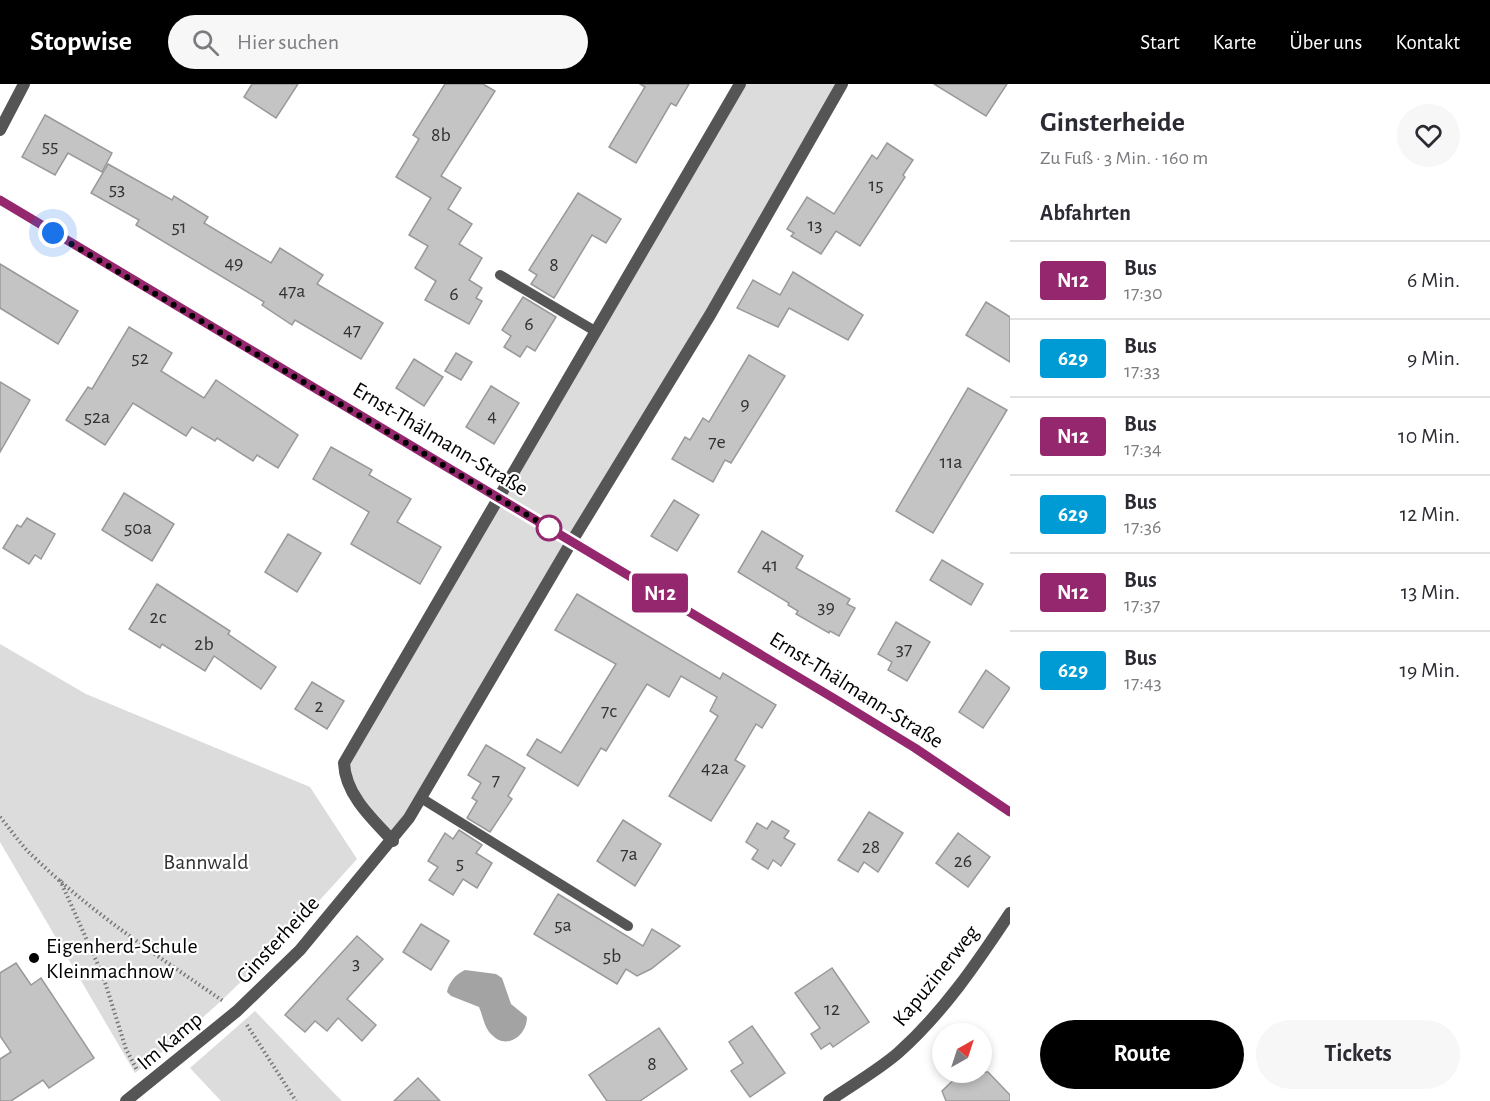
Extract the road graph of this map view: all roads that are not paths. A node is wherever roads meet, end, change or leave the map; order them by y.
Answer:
1 (24, 84) edge
2 (740, 84) edge
3 (842, 84) edge
4 (0, 130) edge
5 (0, 200) edge
6 (500, 274) dead end
7 (596, 331) junction
8 (498, 497) junction
9 (572, 541) junction
10 (421, 798) junction
11 (1010, 812) edge
12 (393, 840) junction
13 (1010, 913) edge
14 (628, 926) dead end
15 (237, 1011) joint
16 (126, 1101) edge
17 (830, 1101) edge

1 - 4 street
2 - 7 street
3 - 9 street, Ginsterheide
5 - 8 street, Ernst-Thälmann-Straße
6 - 7 lane
7 - 8 street
8 - 9 street, Ernst-Thälmann-Straße
8 - 12 street
9 - 10 street, Ginsterheide
9 - 11 street, Ernst-Thälmann-Straße
10 - 12 street, Ginsterheide
10 - 14 lane
12 - 15 street, Ginsterheide
13 - 17 street, Kapuzinerweg
15 - 16 street, Im Kamp

